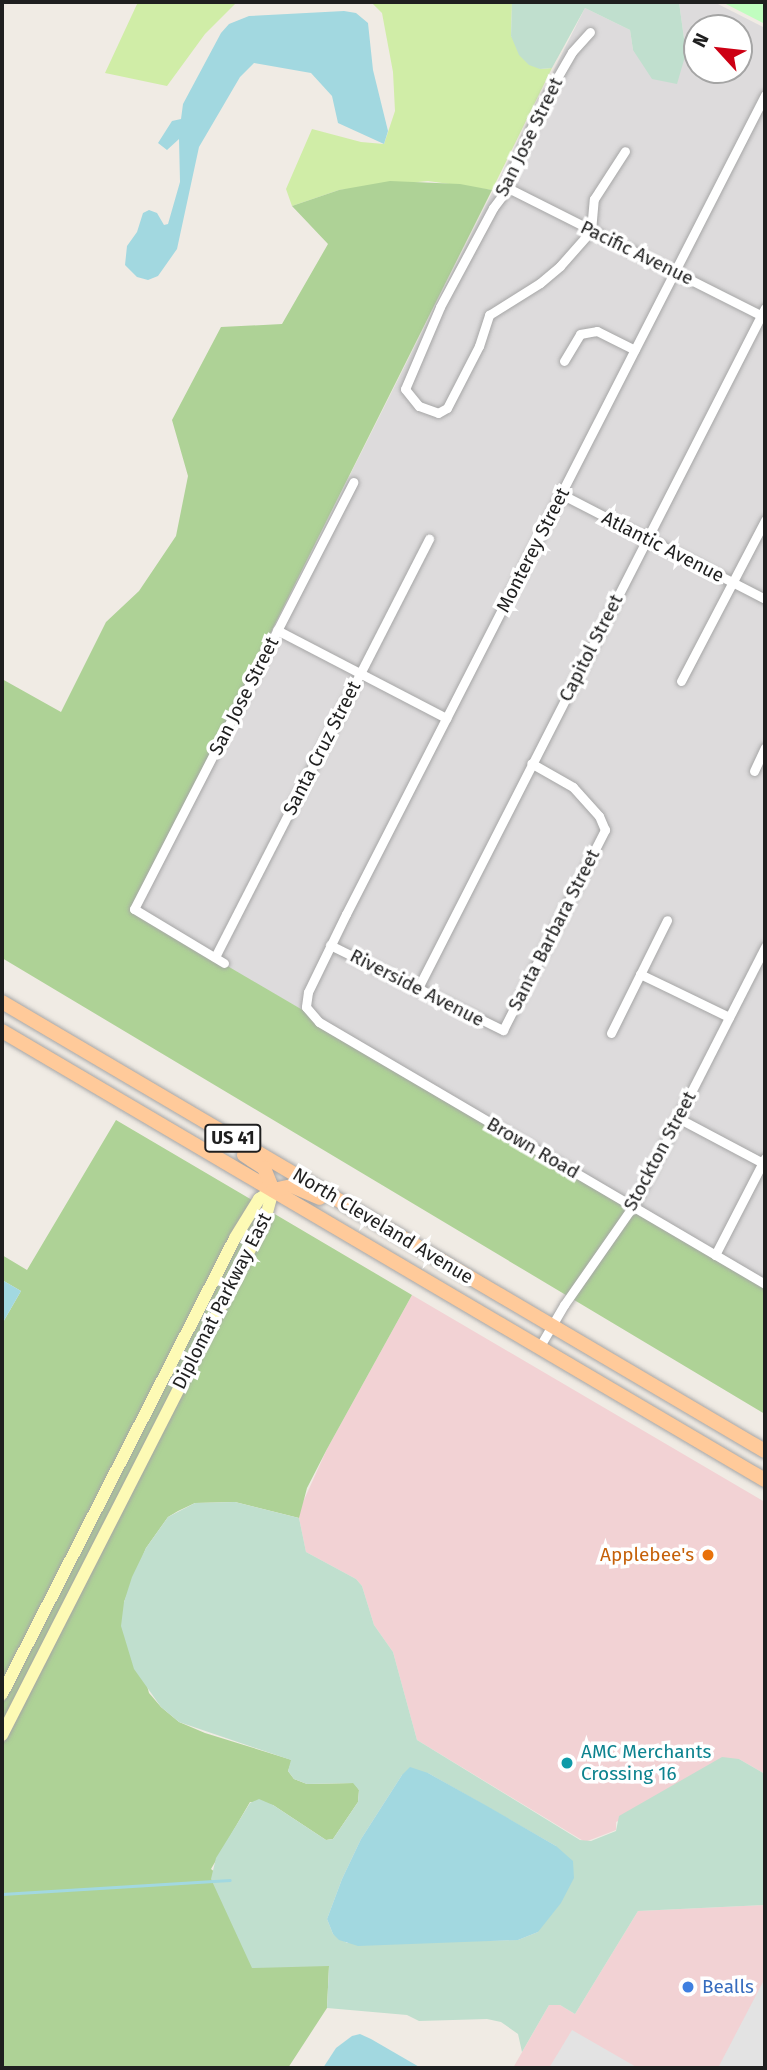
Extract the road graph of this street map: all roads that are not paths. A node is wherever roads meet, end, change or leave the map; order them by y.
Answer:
1 (590, 32) dead end
2 (765, 95) edge
3 (625, 151) dead end
4 (508, 188) junction
5 (591, 231) junction
6 (676, 271) junction
7 (764, 313) edge
8 (635, 350) junction
9 (564, 362) dead end
10 (353, 482) dead end
11 (562, 495) junction
12 (765, 520) edge
13 (429, 539) dead end
14 (646, 539) junction
15 (732, 582) junction
16 (765, 599) edge
17 (277, 631) junction
18 (360, 675) junction
19 (681, 681) dead end
20 (446, 718) junction
21 (765, 747) edge
22 (531, 763) junction
23 (754, 771) dead end
24 (667, 920) dead end
25 (330, 945) junction
26 (765, 947) edge
27 (215, 957) junction
28 (224, 962) dead end
29 (640, 974) junction
30 (418, 988) junction
31 (2, 1002) edge
32 (306, 1006) joint
33 (729, 1017) junction
34 (503, 1030) joint
35 (2, 1031) edge
36 (611, 1033) dead end
37 (89, 1053) junction
38 (678, 1118) junction
39 (764, 1161) edge
40 (273, 1190) junction
41 (633, 1206) junction
42 (376, 1222) junction
43 (715, 1255) junction
44 (765, 1284) edge
45 (552, 1326) junction
46 (540, 1346) junction
47 (765, 1451) edge
48 (765, 1480) edge
49 (2, 1694) edge
50 (2, 1735) edge

1 - 4 street, San Jose Street
2 - 6 street, Monterey Street
3 - 5 street
4 - 5 street, Pacific Avenue
4 - 5 street, San Jose Street
5 - 6 street, Pacific Avenue
6 - 7 street, Pacific Avenue
6 - 8 street, Monterey Street
7 - 14 street, Capitol Street
8 - 9 street
8 - 11 street, Monterey Street
10 - 17 street, San Jose Street
11 - 14 street, Atlantic Avenue
11 - 20 street, Monterey Street
12 - 15 street
13 - 18 street, Santa Cruz Street
14 - 15 street, Atlantic Avenue
14 - 22 street, Capitol Street
15 - 16 street, Atlantic Avenue
15 - 19 street
17 - 18 street
17 - 27 street, San Jose Street
18 - 20 street
18 - 27 street, Santa Cruz Street
20 - 25 street, Monterey Street
21 - 23 street
22 - 30 street, Capitol Street
22 - 34 street, Santa Barbara Street
24 - 29 street
25 - 30 street, Riverside Avenue
25 - 32 street, Monterey Street
26 - 33 street, Stockton Street
27 - 28 street
29 - 33 street
29 - 36 street
30 - 34 street, Riverside Avenue
31 - 37 main road, North Cleveland Avenue / US 41
32 - 41 street, Brown Road
33 - 38 street, Stockton Street
35 - 40 main road, North Cleveland Avenue / US 41
37 - 40 main road
37 - 42 main road, North Cleveland Avenue / US 41
38 - 39 street
38 - 41 street, Stockton Street
39 - 43 street
40 - 42 main road
40 - 46 main road, North Cleveland Avenue / US 41
40 - 49 main road, Diplomat Parkway East
40 - 50 main road, Diplomat Parkway East
41 - 43 street, Brown Road
41 - 45 street, Stockton Street
42 - 45 main road, North Cleveland Avenue / US 41
43 - 44 street, Brown Road
45 - 46 street, Stockton Street
45 - 47 main road, North Cleveland Avenue / US 41
46 - 48 main road, North Cleveland Avenue / US 41

